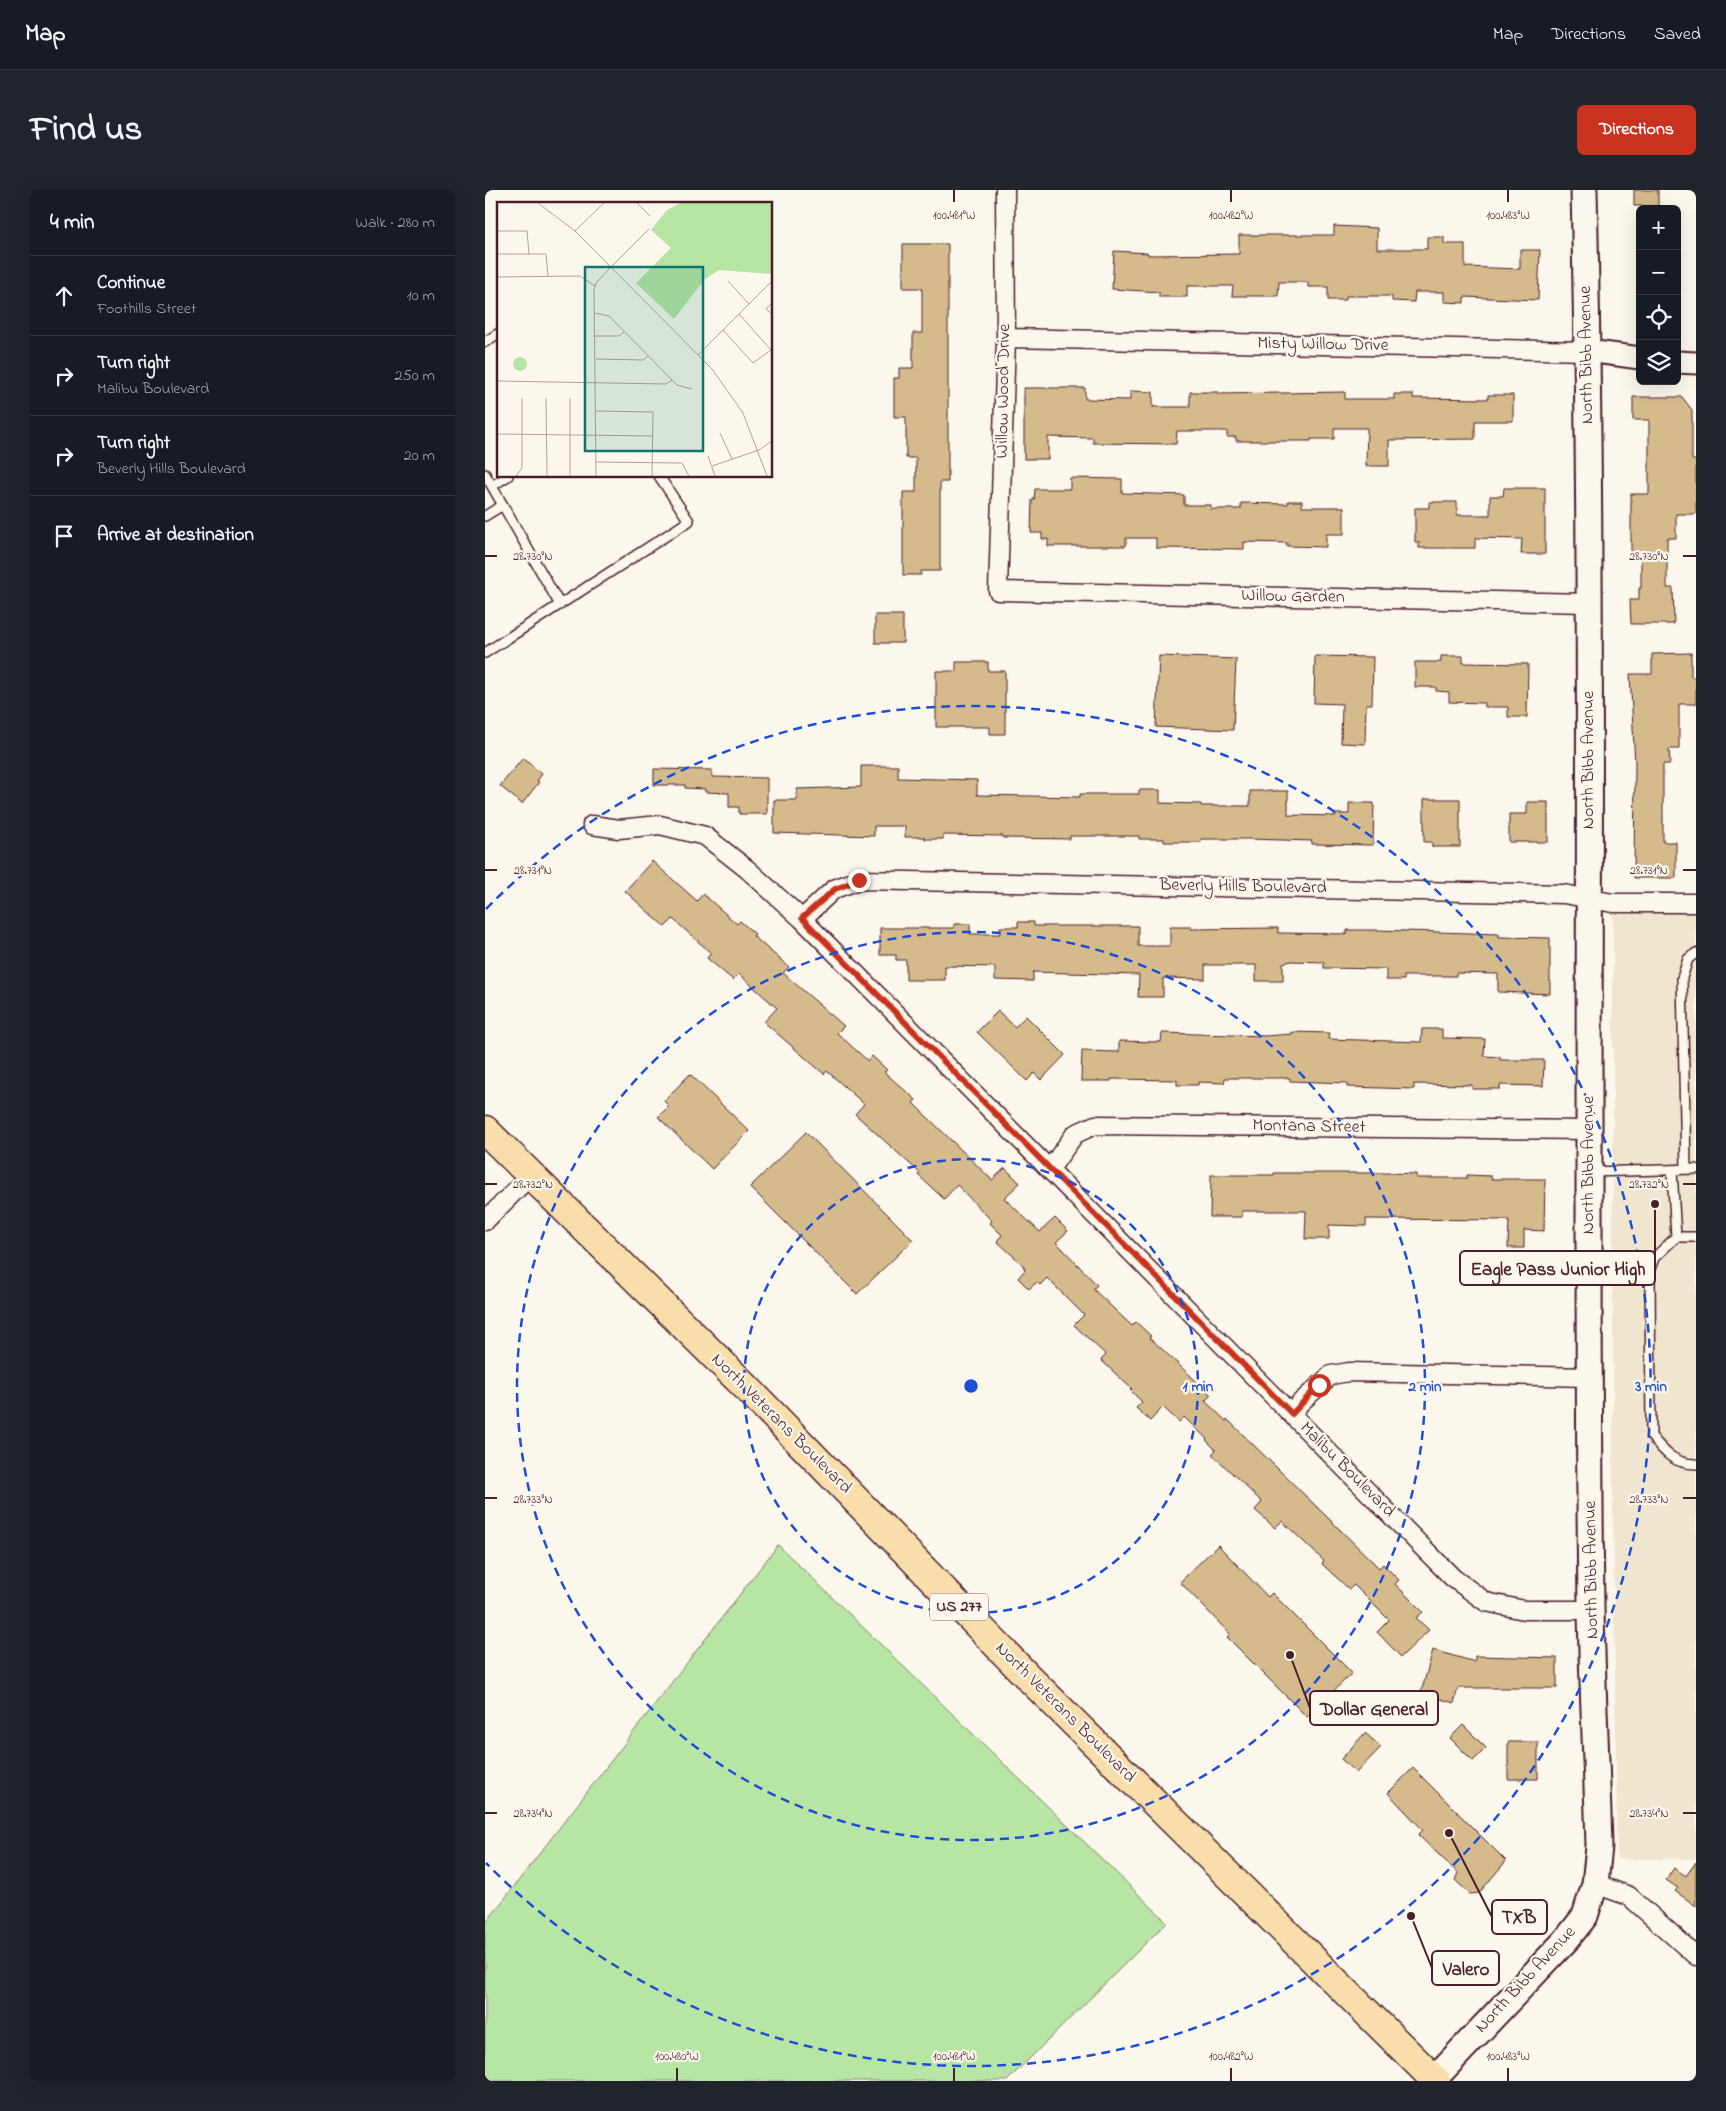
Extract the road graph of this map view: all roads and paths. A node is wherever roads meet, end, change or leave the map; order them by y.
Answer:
1 (1005, 190) edge
2 (1584, 190) edge
3 (497, 334) edge
4 (1006, 338) junction
5 (485, 342) edge
6 (1588, 351) junction
7 (1636, 357) edge
8 (1681, 362) edge
9 (1696, 364) edge
10 (485, 474) edge
11 (505, 478) edge
12 (660, 478) edge
13 (492, 486) junction
14 (503, 505) junction
15 (485, 516) edge
16 (998, 591) joint
17 (1588, 603) junction
18 (560, 605) junction
19 (485, 653) edge
20 (592, 825) dead end
21 (1589, 899) junction
22 (1696, 903) edge
23 (802, 918) junction
24 (1696, 953) edge
25 (485, 1130) edge
26 (1588, 1130) junction
27 (1050, 1169) junction
28 (1686, 1169) junction
29 (1696, 1169) edge
30 (1672, 1170) junction
31 (1589, 1172) junction
32 (531, 1175) junction
33 (485, 1221) edge
34 (1676, 1237) junction
35 (1696, 1237) edge
36 (1590, 1377) junction
37 (1292, 1414) junction
38 (1696, 1464) edge
39 (1591, 1610) junction
40 (1595, 1884) junction
41 (1696, 1956) edge
42 (1434, 2080) edge

1 - 4 street, Willow Wood Drive
2 - 6 main road, North Bibb Avenue
3 - 5 lane
4 - 6 street, Misty Willow Drive
4 - 16 street, Willow Wood Drive
6 - 7 street, Misty Willow Drive
6 - 17 main road, North Bibb Avenue
8 - 9 street
10 - 13 lane
11 - 13 lane
12 - 18 lane
13 - 14 lane
14 - 15 lane
14 - 18 lane
16 - 17 street, Willow Garden
17 - 21 main road, North Bibb Avenue
18 - 19 lane
20 - 23 street, Malibu Boulevard
21 - 22 street, Beverly Hills Boulevard
21 - 23 street, Beverly Hills Boulevard
21 - 26 main road, North Bibb Avenue
23 - 27 street, Malibu Boulevard
24 - 28 lane
25 - 32 highway, North Veterans Boulevard / US 277
26 - 27 street, Montana Street
26 - 31 main road, North Bibb Avenue
27 - 37 street, Malibu Boulevard
28 - 29 lane
28 - 30 lane
30 - 31 lane
30 - 34 lane
31 - 36 main road, North Bibb Avenue
32 - 33 street
32 - 42 highway, North Veterans Boulevard / US 277
34 - 35 lane
34 - 38 lane
36 - 37 street
36 - 39 main road, North Bibb Avenue
37 - 39 street, Malibu Boulevard
39 - 40 main road, North Bibb Avenue
40 - 41 street
40 - 42 main road, North Bibb Avenue

